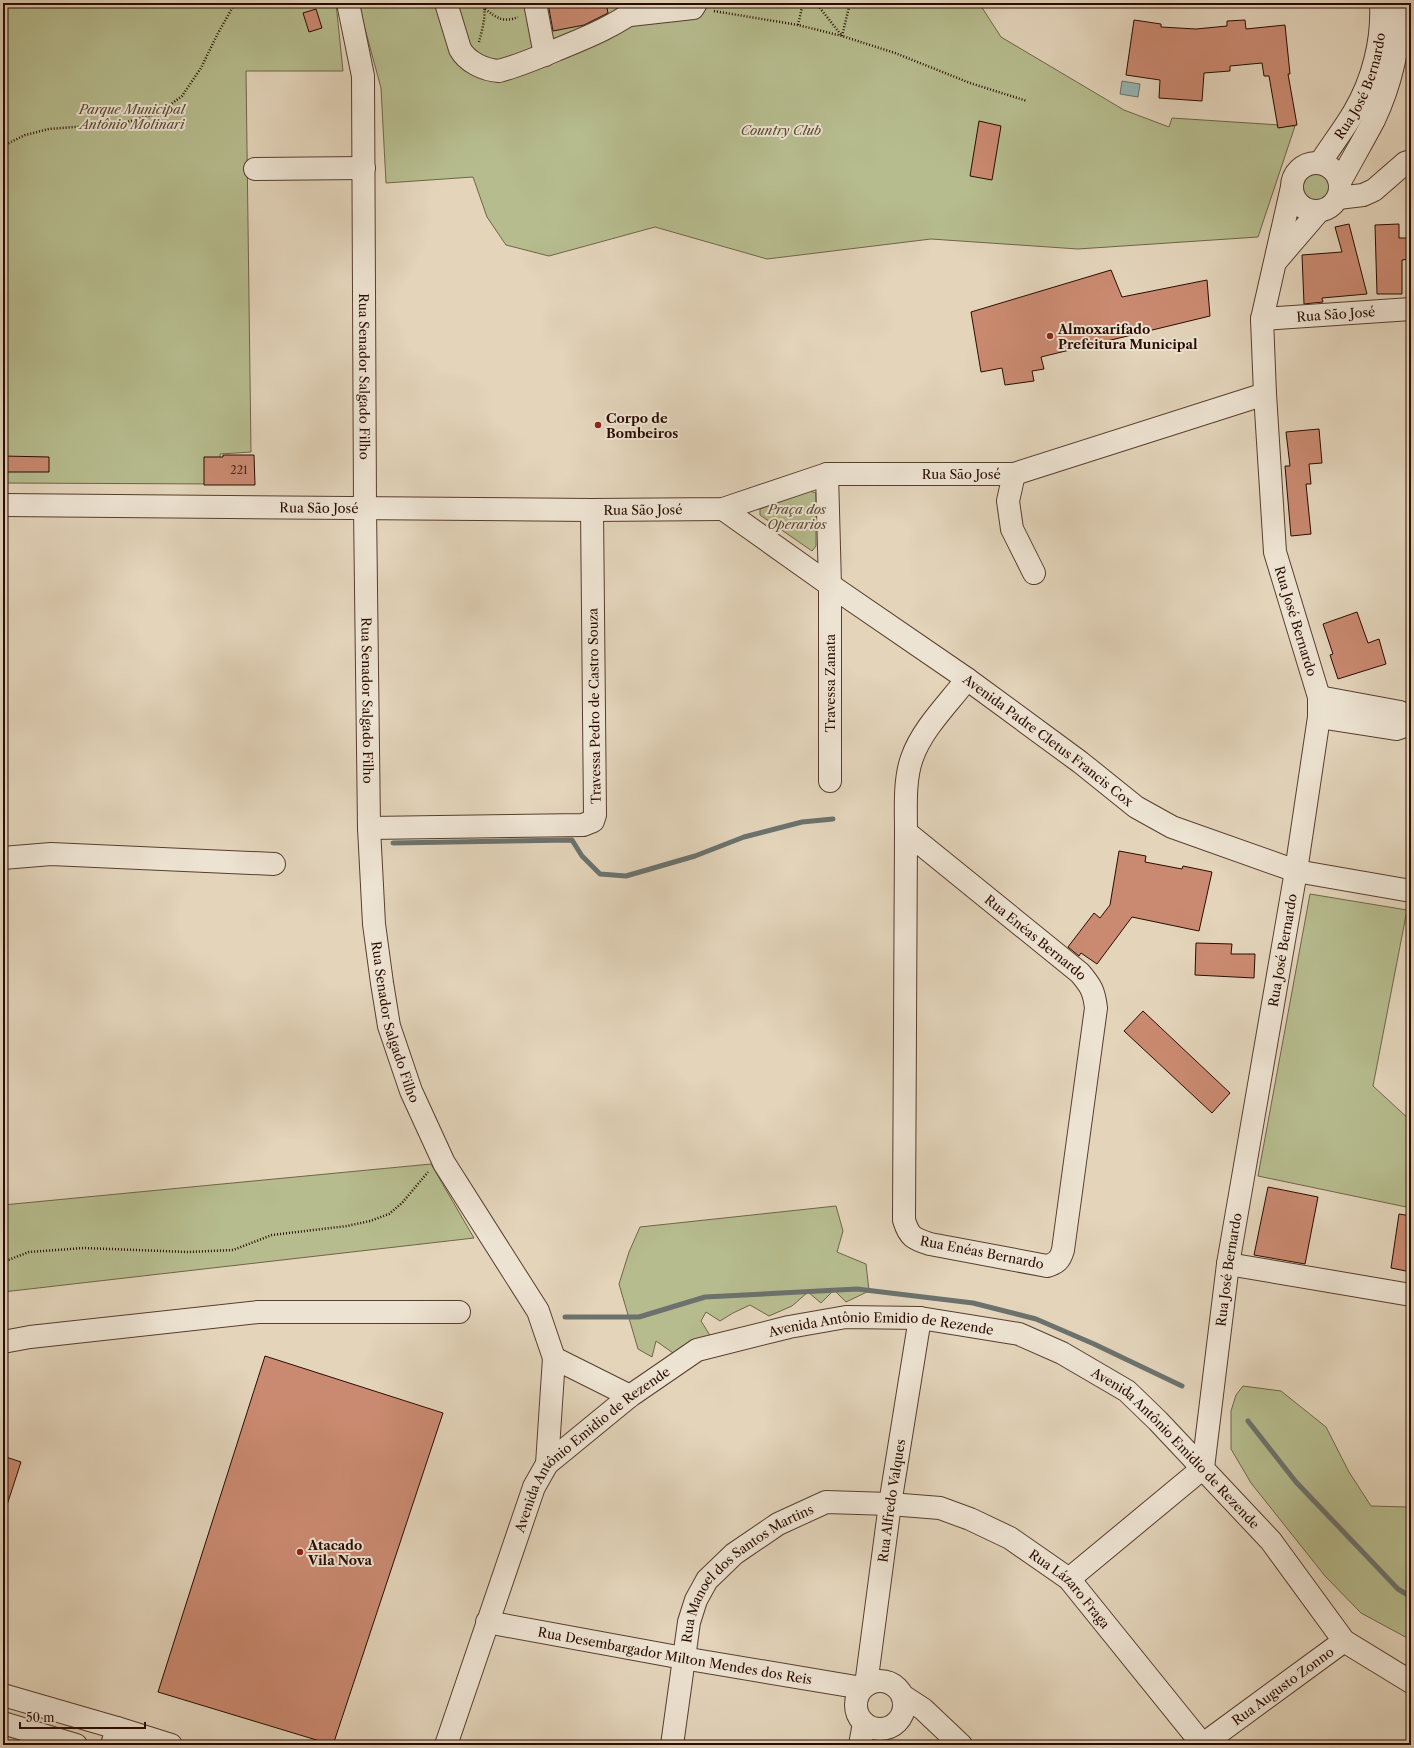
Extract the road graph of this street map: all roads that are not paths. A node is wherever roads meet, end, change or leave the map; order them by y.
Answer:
1 (348, 3) edge
2 (446, 3) edge
3 (1381, 3) edge
4 (1401, 3) edge
5 (694, 5) edge
6 (637, 9) edge
7 (527, 10) edge
8 (545, 55) junction
9 (1411, 161) edge
10 (1320, 163) junction
11 (364, 168) junction
12 (255, 169) dead end
13 (1292, 187) junction
14 (1339, 190) junction
15 (1319, 211) junction
16 (1274, 264) junction
17 (1411, 309) edge
18 (1262, 319) junction
19 (1265, 394) junction
20 (827, 474) junction
21 (1014, 474) junction
22 (3, 505) edge
23 (365, 508) junction
24 (723, 508) junction
25 (592, 510) junction
26 (1034, 573) dead end
27 (830, 585) junction
28 (967, 679) junction
29 (1319, 707) junction
30 (1411, 723) edge
31 (830, 780) dead end
32 (369, 828) junction
33 (906, 832) junction
34 (3, 858) edge
35 (274, 864) dead end
36 (1296, 871) junction
37 (1411, 891) edge
38 (1228, 1264) junction
39 (1411, 1295) edge
40 (459, 1312) dead end
41 (920, 1318) junction
42 (3, 1342) edge
43 (554, 1358) junction
44 (630, 1396) junction
45 (546, 1464) junction
46 (1203, 1468) junction
47 (890, 1504) junction
48 (1069, 1579) junction
49 (487, 1622) junction
50 (1344, 1641) junction
51 (683, 1658) junction
52 (1411, 1682) edge
53 (864, 1687) junction
54 (3, 1695) edge
55 (903, 1696) junction
56 (3, 1723) edge
57 (870, 1732) edge
58 (115, 1736) edge
59 (447, 1744) edge
60 (76, 1745) edge
61 (171, 1745) edge
62 (672, 1745) edge
63 (860, 1745) edge
64 (961, 1745) edge
65 (1202, 1745) edge

1 - 11 street, Rua Senador Salgado Filho
2 - 8 street
3 - 10 street, Rua José Bernardo
4 - 14 street
5 - 6 street
6 - 8 street
7 - 8 street
9 - 14 street
10 - 13 street
10 - 14 street
11 - 12 street
11 - 23 street, Rua Senador Salgado Filho
13 - 15 street
13 - 16 street, Rua José Bernardo
14 - 15 street
15 - 16 street, Rua José Bernardo
16 - 18 street, Rua José Bernardo
17 - 18 street, Rua São José
18 - 19 street, Rua José Bernardo
19 - 21 street, Rua São José
19 - 29 street, Rua José Bernardo
20 - 21 street, Rua São José
20 - 24 street, Rua São José
20 - 27 street
21 - 26 street
22 - 23 street, Rua São José
23 - 25 street, Rua São José
23 - 32 street, Rua Senador Salgado Filho
24 - 25 street, Rua São José
24 - 27 street, Avenida Padre Cletus Francis Cox
25 - 32 street, Travessa Pedro de Castro Souza
27 - 28 street, Avenida Padre Cletus Francis Cox
27 - 31 street, Travessa Zanata
28 - 33 street, Rua Enéas Bernardo
28 - 36 street, Avenida Padre Cletus Francis Cox
29 - 30 street
29 - 36 street, Rua José Bernardo
32 - 43 street, Rua Senador Salgado Filho
33 - 33 street, Rua Enéas Bernardo
34 - 35 street
36 - 37 street, Avenida Padre Cletus Francis Cox
36 - 38 street, Rua José Bernardo
38 - 39 street
38 - 46 street, Rua José Bernardo
40 - 42 street
41 - 44 street, Avenida Antônio Emidio de Rezende
41 - 46 street, Avenida Antônio Emidio de Rezende
41 - 47 street, Rua Alfredo Valques
43 - 44 street
43 - 45 street
44 - 45 street, Avenida Antônio Emidio de Rezende
45 - 49 street, Avenida Antônio Emidio de Rezende
46 - 48 street
46 - 50 street, Avenida Antônio Emidio de Rezende
47 - 48 street, Rua Lázaro Fraga
47 - 51 street, Rua Manoel dos Santos Martins
47 - 53 street, Rua Alfredo Valques
48 - 65 street, Rua Lázaro Fraga
49 - 51 street, Rua Desembargador Milton Mendes dos Reis
49 - 59 street, Avenida Antônio Emidio de Rezende
50 - 52 street, Avenida Antônio Emidio de Rezende
50 - 65 street, Rua Augusto Zonno
51 - 53 street, Rua Desembargador Milton Mendes dos Reis
51 - 62 street, Rua Manoel dos Santos Martins
53 - 55 street, Rua Desembargador Milton Mendes dos Reis
53 - 57 street
54 - 58 street
55 - 57 street
55 - 64 street, Rua Desembargador Milton Mendes dos Reis
56 - 60 street
57 - 63 street
58 - 61 street

